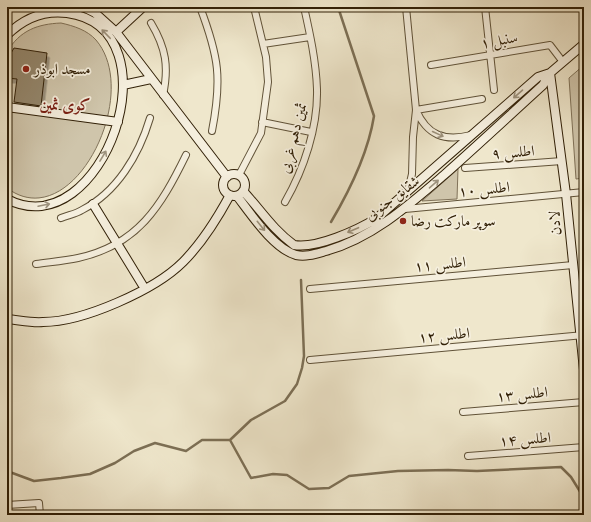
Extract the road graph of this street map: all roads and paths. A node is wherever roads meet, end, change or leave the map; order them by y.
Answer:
1 (83, 7) edge
2 (143, 7) edge
3 (200, 7) edge
4 (254, 7) edge
5 (304, 7) edge
6 (406, 7) edge
7 (485, 7) edge
8 (151, 23) dead end
9 (116, 32) junction
10 (7, 35) edge
11 (310, 37) junction
12 (263, 44) junction
13 (584, 44) edge
14 (490, 55) junction
15 (563, 62) junction
16 (430, 65) dead end
17 (550, 74) junction
18 (151, 79) junction
19 (123, 84) junction
20 (494, 90) dead end
21 (163, 95) junction
22 (482, 99) dead end
23 (7, 107) edge
24 (416, 110) junction
25 (150, 118) dead end
26 (118, 122) junction
27 (262, 122) junction
28 (212, 131) dead end
29 (311, 132) junction
30 (471, 135) junction
31 (186, 155) dead end
32 (562, 161) junction
33 (465, 168) dead end
34 (239, 175) junction
35 (227, 177) junction
36 (408, 191) junction
37 (584, 192) edge
38 (237, 194) junction
39 (566, 194) junction
40 (7, 199) edge
41 (285, 202) dead end
42 (92, 204) junction
43 (405, 209) junction
44 (61, 218) dead end
45 (116, 243) junction
46 (36, 264) dead end
47 (573, 265) junction
48 (145, 289) junction
49 (310, 289) dead end
50 (7, 319) edge
51 (582, 335) edge
52 (310, 360) dead end
53 (584, 370) edge
54 (584, 402) edge
55 (463, 412) dead end
56 (584, 448) edge
57 (468, 456) dead end
58 (7, 505) edge
59 (40, 515) edge

1 - 9 street
2 - 9 street
3 - 28 street
4 - 12 street
5 - 11 street, ثمین دهم غربی
6 - 24 street
7 - 14 street
8 - 21 street
9 - 18 street
19 -> 10 street
11 - 12 street
11 - 29 street, ثمین دهم غربی
12 - 27 street
13 - 15 street, شقایق جنوبی
14 - 15 street, سنبل ۱
14 - 16 street, سنبل ۱
14 - 20 street
15 - 17 street, شقایق جنوبی
17 -> 30 street, شقایق جنوبی
17 - 32 street, لادن
43 -> 17 street, شقایق جنوبی
18 - 19 street
18 - 21 street
19 - 26 street
21 - 35 street
22 - 24 street
23 - 26 street
24 -> 30 street
24 - 36 street
25 - 42 street
40 -> 26 street
27 - 29 street
27 - 34 street
29 - 41 street, ثمین دهم غربی
30 - 36 street, شقایق جنوبی
31 - 45 street
32 - 33 street, اطلس ۹
32 - 39 street, لادن
34 - 35 street
34 - 38 street
35 - 38 street
36 -> 38 street, شقایق جنوبی
37 - 39 street
38 -> 43 street, شقایق جنوبی
38 - 48 street
39 - 43 street, اطلس ۱۰
39 - 47 street, لادن
42 - 44 street
42 - 45 street
45 - 46 street
45 - 48 street
47 - 49 street, اطلس ۱۱
47 - 51 street, لادن
48 - 50 street
51 - 52 street, اطلس ۱۲
51 - 53 street, لادن
54 - 55 street, اطلس ۱۳
56 - 57 street, اطلس ۱۴
58 - 59 street

